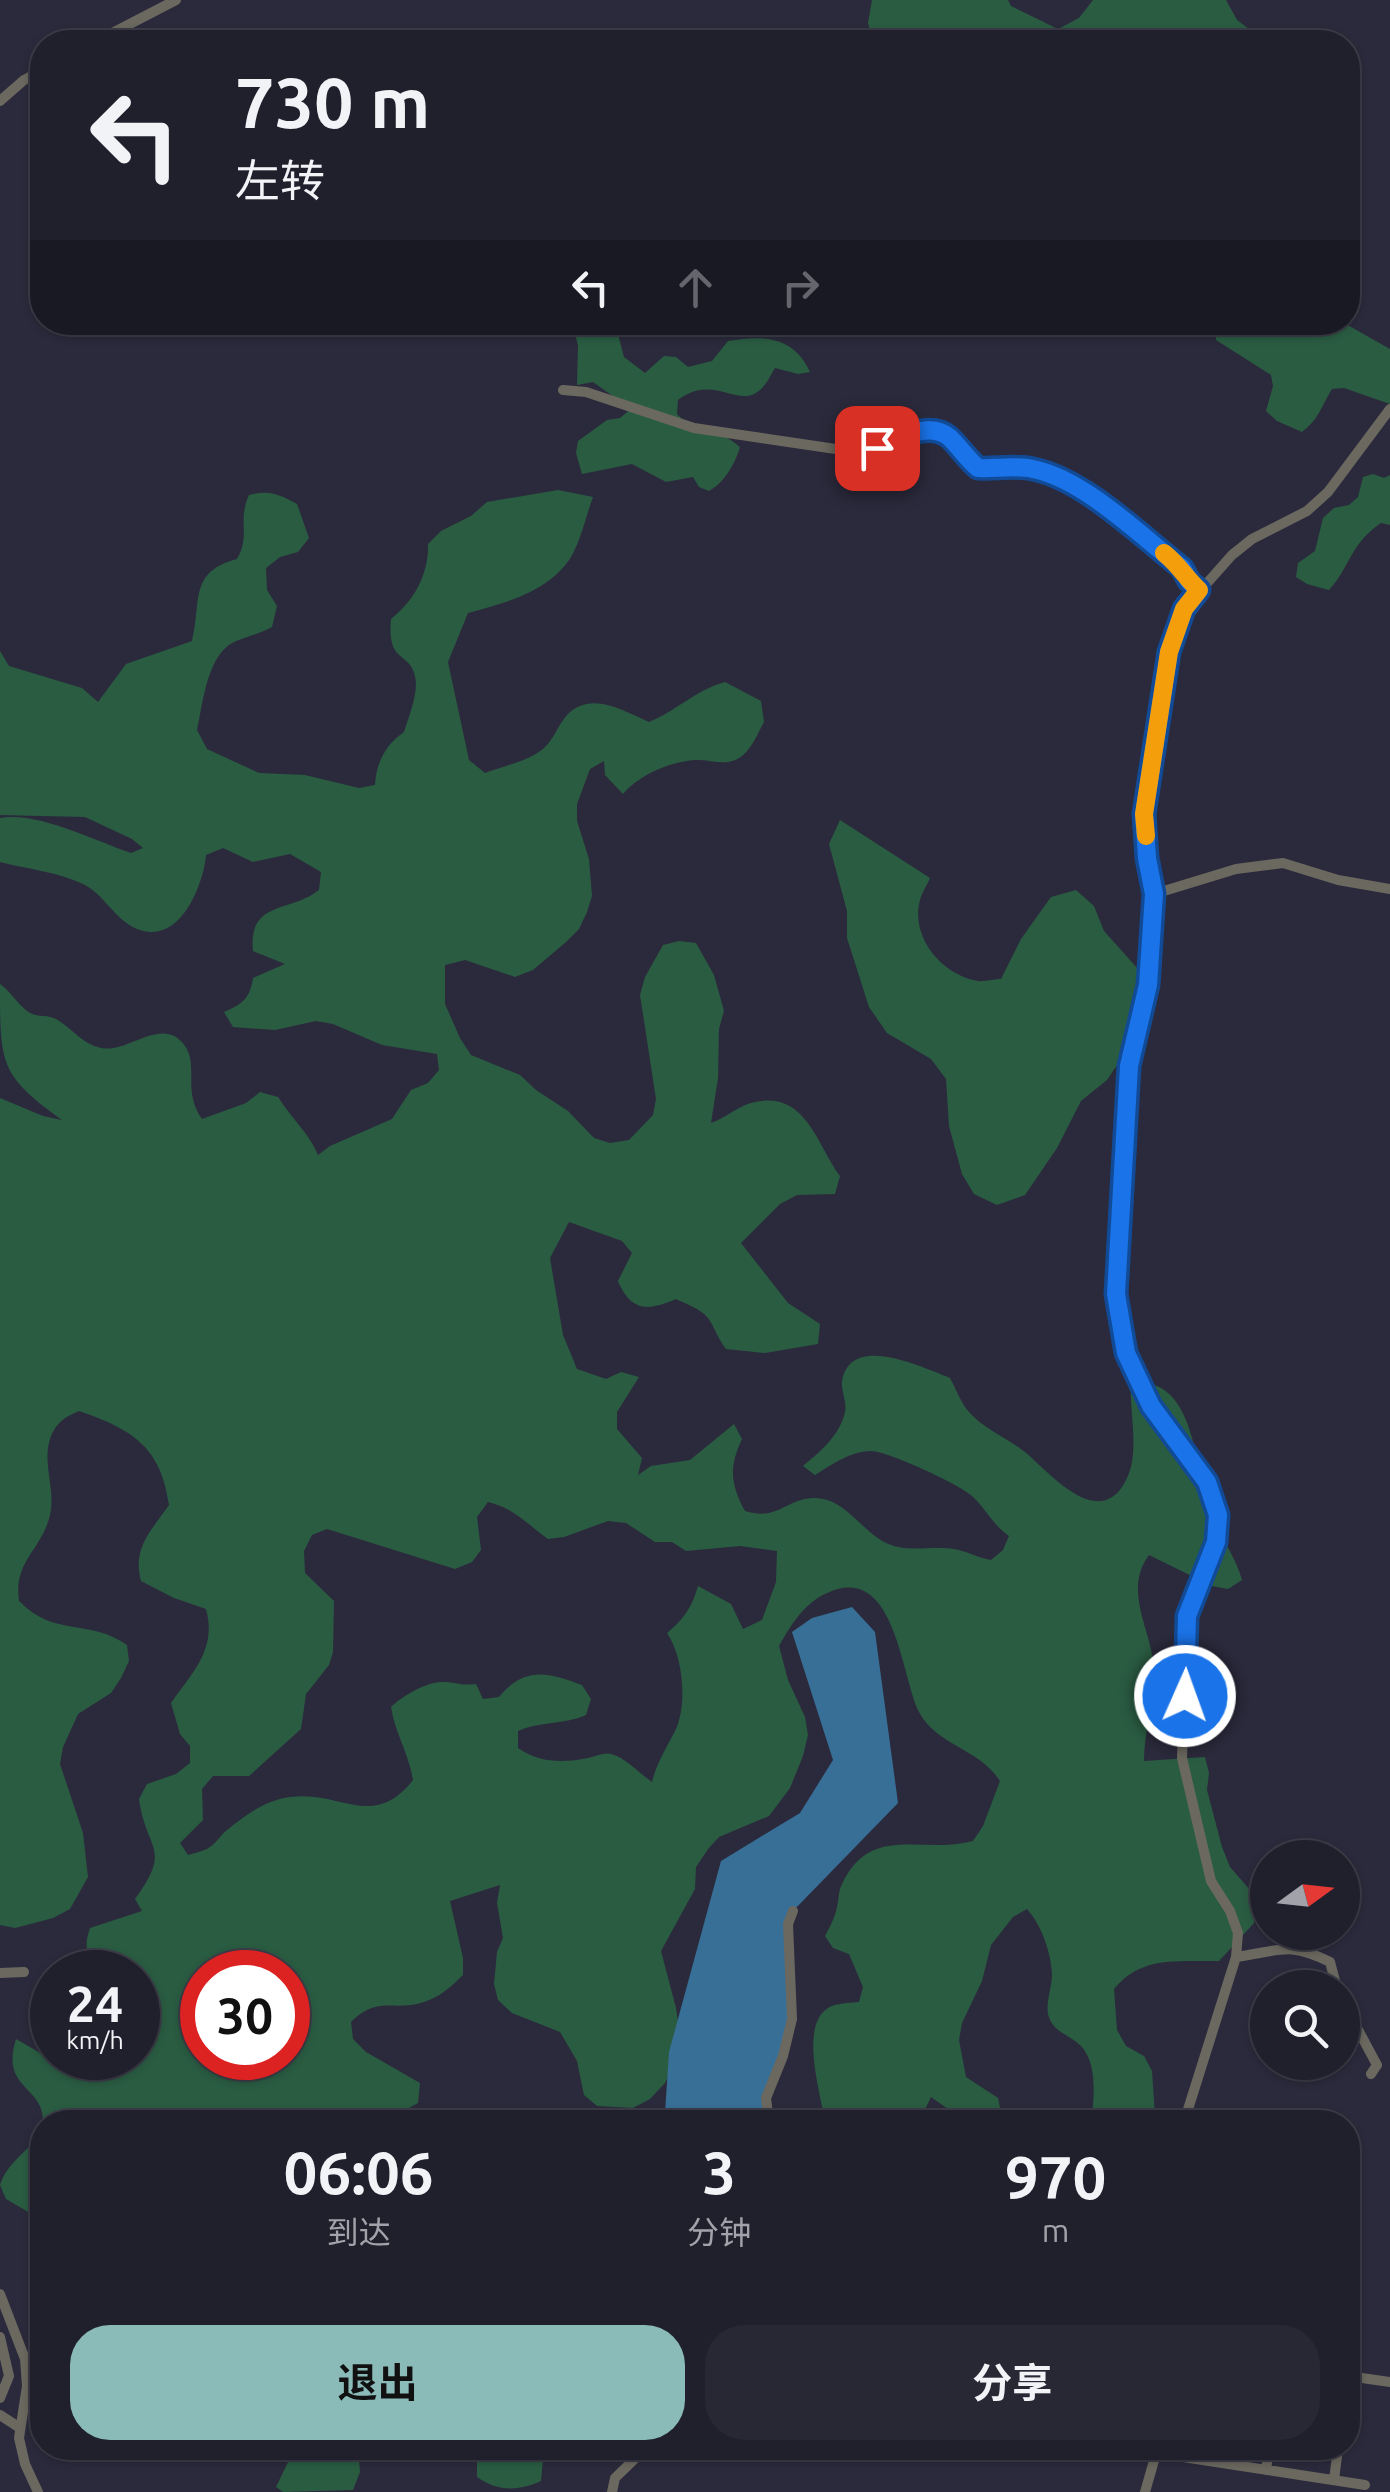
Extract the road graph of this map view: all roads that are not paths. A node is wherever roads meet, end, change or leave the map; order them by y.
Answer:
1 (176, 0) edge
2 (118, 30) edge
3 (30, 77) edge
4 (0, 100) edge
5 (563, 390) dead end
6 (1390, 409) edge
7 (1199, 590) junction
8 (1390, 889) edge
9 (1154, 894) junction
10 (793, 1910) dead end
11 (1236, 1957) junction
12 (1332, 1970) edge
13 (24, 1972) dead end
14 (0, 1973) edge
15 (1360, 2036) edge
16 (1371, 2074) dead end
17 (768, 2110) edge
18 (1188, 2110) edge
19 (0, 2294) edge
20 (0, 2337) edge
21 (1360, 2378) edge
22 (1390, 2382) edge
23 (0, 2398) edge
24 (0, 2415) edge
25 (20, 2428) junction
26 (634, 2460) edge
27 (1154, 2460) edge
28 (1212, 2460) edge
29 (1267, 2460) edge
30 (1336, 2460) edge
31 (1266, 2470) junction
32 (1334, 2480) junction
33 (1365, 2485) dead end
34 (38, 2492) edge
35 (612, 2492) edge
36 (1145, 2492) edge

1 - 2 street
3 - 4 street
5 - 7 street
6 - 7 street
7 - 9 street
8 - 9 street
9 - 11 street
10 - 17 street
11 - 12 street
11 - 18 street
13 - 14 street
15 - 16 street
19 - 25 street
20 - 23 street
21 - 22 street
24 - 25 street
25 - 34 street
26 - 35 street
27 - 36 street
28 - 31 street
29 - 31 street
30 - 32 street
31 - 32 street
32 - 33 street

